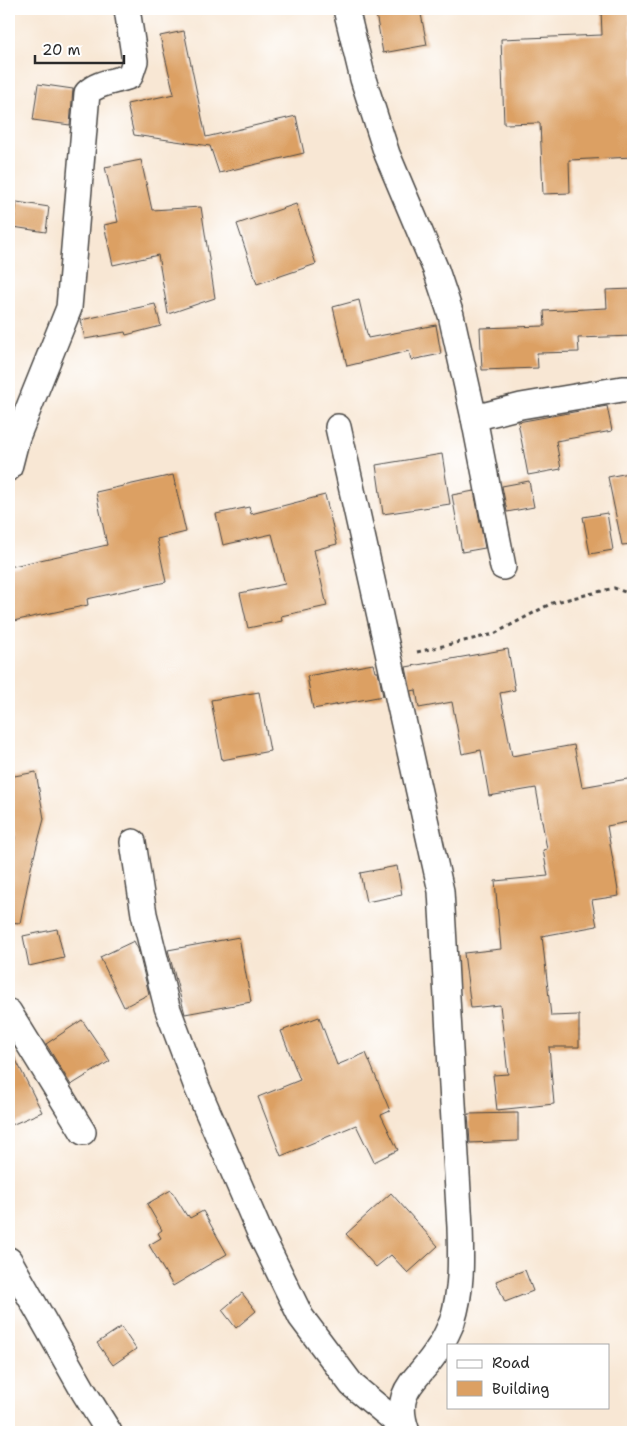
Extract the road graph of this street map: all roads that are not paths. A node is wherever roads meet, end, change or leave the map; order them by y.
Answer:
1 (127, 9) edge
2 (346, 9) edge
3 (633, 389) edge
4 (474, 418) junction
5 (338, 427) dead end
6 (9, 468) edge
7 (503, 567) dead end
8 (133, 842) dead end
9 (9, 1012) edge
10 (84, 1132) dead end
11 (9, 1260) edge
12 (406, 1431) edge
13 (109, 1432) edge

1 - 6 street
2 - 4 street
3 - 4 street
4 - 7 street
5 - 12 street
8 - 12 street
9 - 10 street
11 - 13 street

